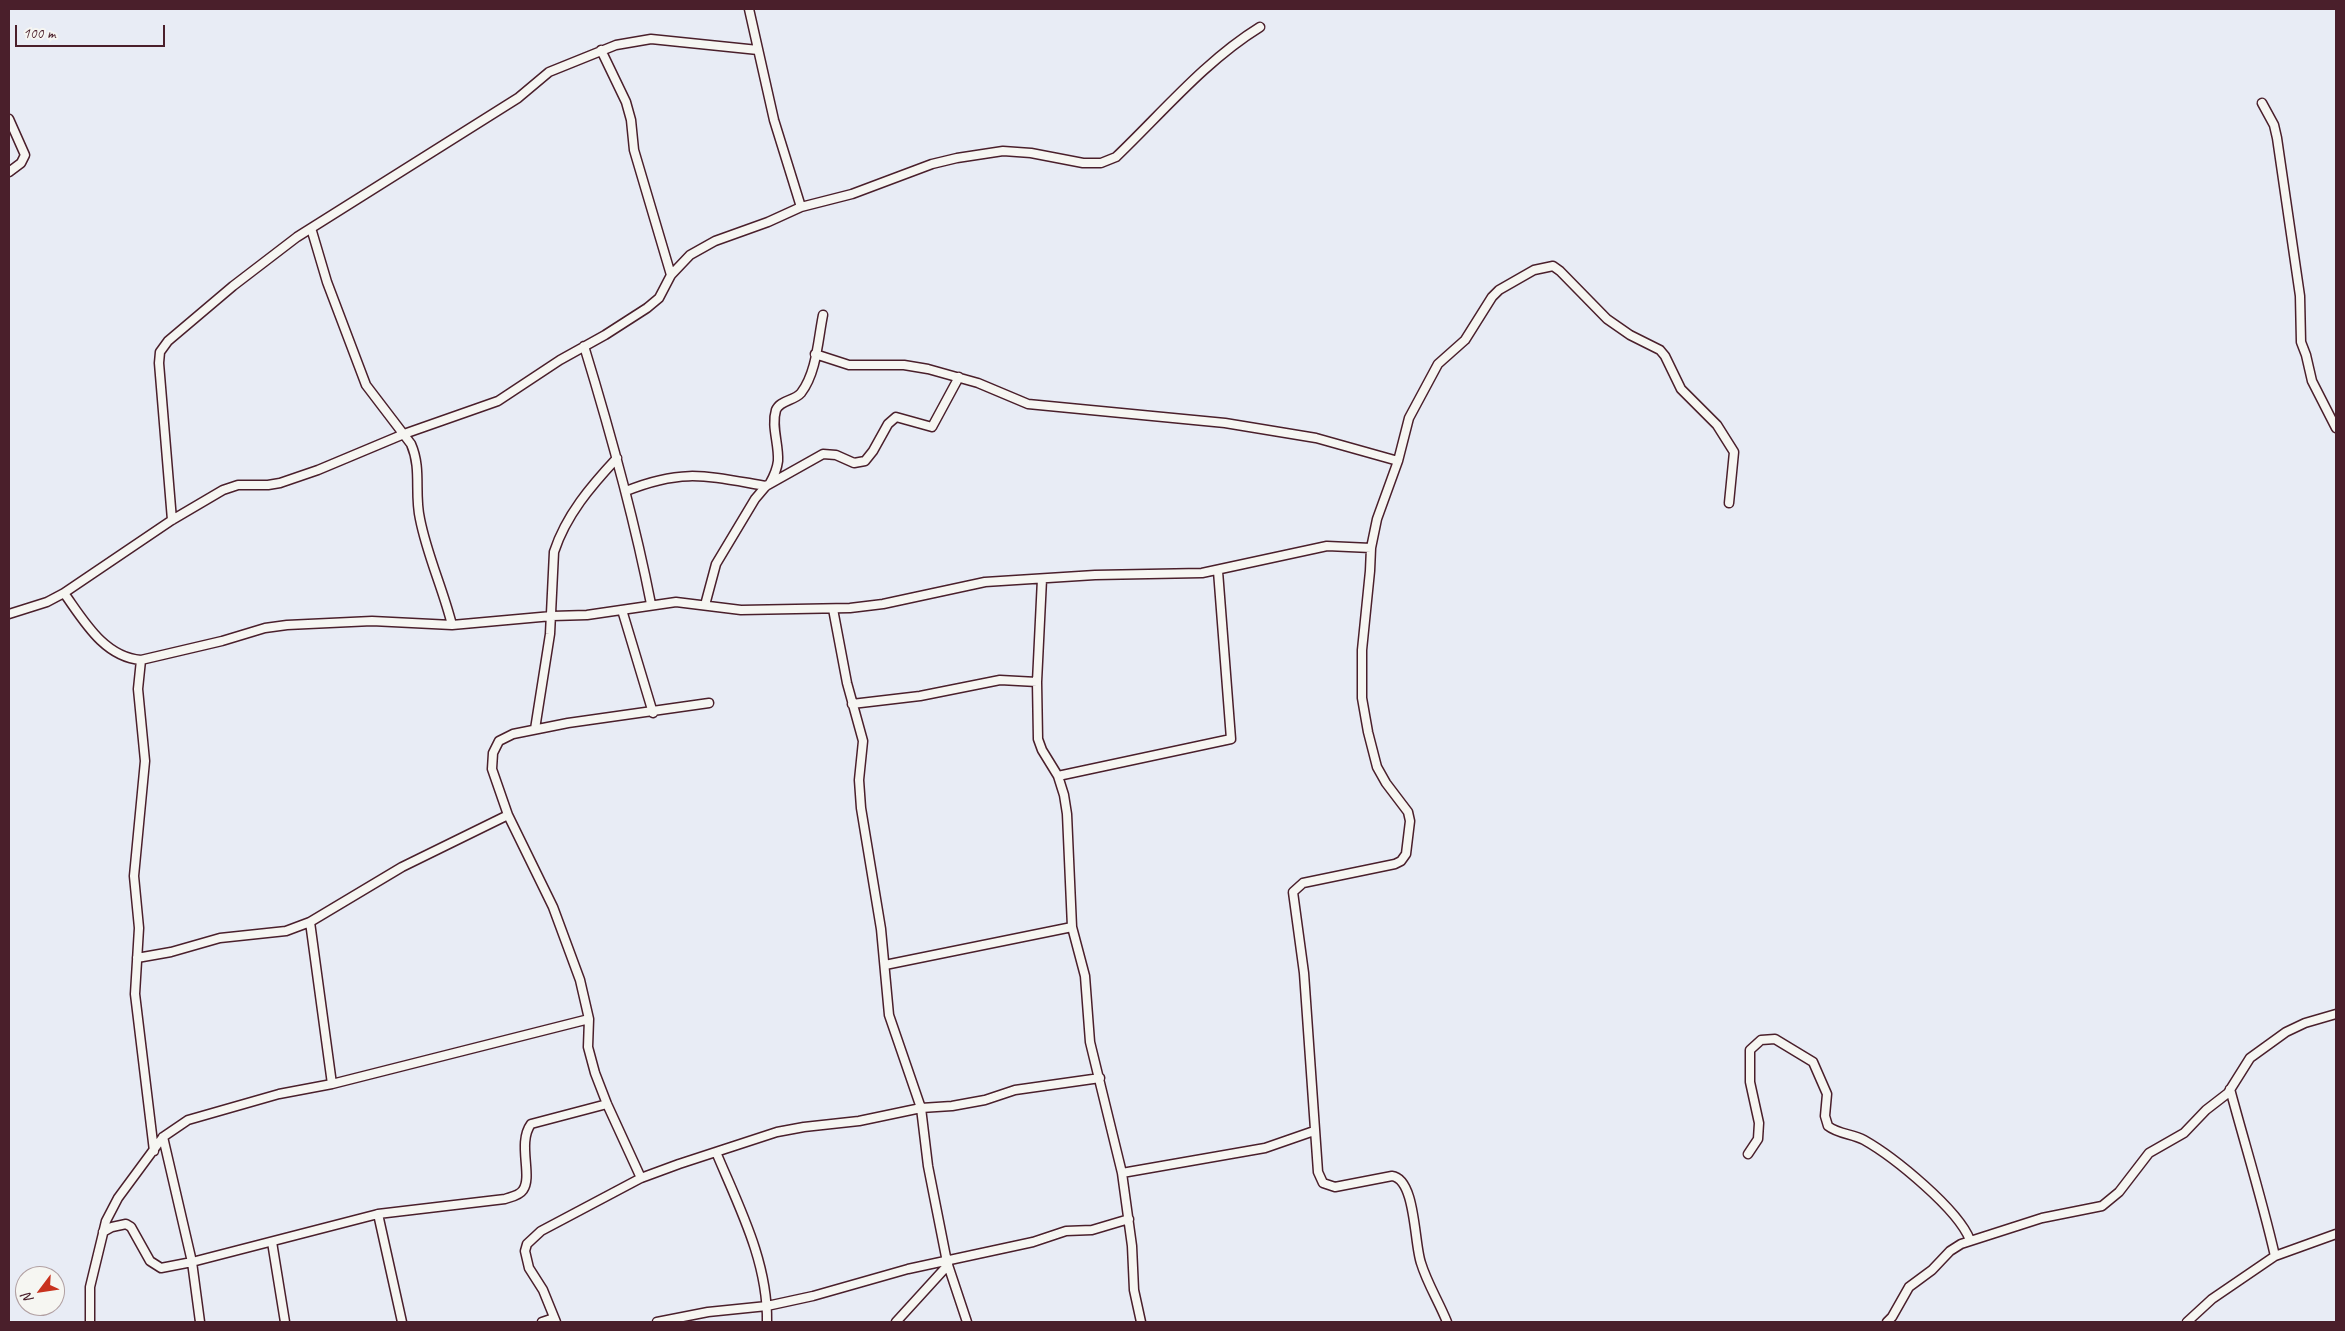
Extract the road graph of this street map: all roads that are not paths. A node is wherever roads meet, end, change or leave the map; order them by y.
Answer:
1 (749, 9) edge
2 (1260, 27) dead end
3 (601, 50) junction
4 (758, 50) junction
5 (2262, 103) dead end
6 (9, 119) edge
7 (9, 172) edge
8 (801, 207) junction
9 (311, 228) junction
10 (671, 275) junction
11 (823, 315) dead end
12 (584, 346) junction
13 (815, 354) junction
14 (959, 377) junction
15 (2336, 428) edge
16 (404, 434) junction
17 (617, 458) junction
18 (1398, 461) junction
19 (768, 484) junction
20 (626, 491) junction
21 (1729, 503) dead end
22 (172, 520) junction
23 (1371, 548) junction
24 (1218, 570) junction
25 (1042, 579) junction
26 (64, 593) junction
27 (651, 604) junction
28 (705, 605) junction
29 (833, 609) junction
30 (622, 610) junction
31 (9, 614) edge
32 (552, 616) junction
33 (452, 625) junction
34 (141, 660) junction
35 (1037, 682) junction
36 (709, 703) dead end
37 (852, 704) junction
38 (653, 713) junction
39 (535, 729) junction
40 (1058, 776) junction
41 (508, 815) junction
42 (310, 922) junction
43 (1072, 927) junction
44 (138, 958) junction
45 (885, 966) junction
46 (2336, 1014) edge
47 (589, 1019) junction
48 (1100, 1078) junction
49 (332, 1084) junction
50 (2230, 1089) junction
51 (607, 1104) junction
52 (921, 1108) junction
53 (1314, 1131) junction
54 (164, 1137) junction
55 (154, 1151) junction
56 (716, 1152) junction
57 (1748, 1154) dead end
58 (1122, 1174) junction
59 (641, 1178) junction
60 (378, 1214) junction
61 (1128, 1219) junction
62 (103, 1232) junction
63 (2336, 1234) edge
64 (1970, 1240) junction
65 (272, 1242) junction
66 (2275, 1256) junction
67 (192, 1262) junction
68 (947, 1263) junction
69 (767, 1306) junction
70 (555, 1320) edge
71 (90, 1322) edge
72 (200, 1322) edge
73 (285, 1322) edge
74 (402, 1322) edge
75 (542, 1322) edge
76 (657, 1322) edge
77 (767, 1322) edge
78 (896, 1322) edge
79 (968, 1322) edge
80 (1141, 1322) edge
81 (1447, 1322) edge
82 (1886, 1322) edge
83 (2187, 1322) edge

1 - 4 street
2 - 8 street
3 - 4 street
3 - 9 street
3 - 10 street
4 - 8 street
5 - 15 street
6 - 7 street
8 - 10 street
9 - 16 street
9 - 22 street
10 - 12 street
11 - 13 street
12 - 16 street
12 - 17 street
13 - 14 street
13 - 19 street
14 - 18 street
14 - 19 street
16 - 22 street
16 - 33 street
17 - 20 street
17 - 32 street
18 - 21 street
18 - 23 street
19 - 20 street
19 - 28 street
20 - 27 street
22 - 26 street
23 - 24 street
23 - 53 street
24 - 25 street
24 - 40 street
25 - 29 street
25 - 35 street
26 - 31 street
26 - 34 street
27 - 28 street
27 - 30 street
28 - 29 street
29 - 37 street
30 - 32 street
30 - 38 street
32 - 33 street
32 - 39 street
33 - 34 street
34 - 44 street
35 - 37 street
35 - 40 street
36 - 38 street
37 - 45 street
38 - 39 street
39 - 41 street
40 - 43 street
41 - 42 street
41 - 47 street
42 - 44 street
42 - 49 street
43 - 45 street
43 - 48 street
44 - 55 street
45 - 52 street
46 - 50 street
47 - 49 street
47 - 51 street
48 - 52 street
48 - 58 street
49 - 54 street
50 - 64 street
50 - 66 street
51 - 59 street
51 - 60 street
52 - 56 street
52 - 68 street
53 - 58 street
53 - 81 street
54 - 55 street
54 - 67 street
55 - 62 street
56 - 59 street
56 - 69 street
57 - 64 street
58 - 61 street
59 - 70 street
60 - 65 street
60 - 74 street
61 - 68 street
61 - 80 street
62 - 67 street
62 - 71 street
63 - 66 street
64 - 82 street
65 - 67 street
65 - 73 street
66 - 83 street
67 - 72 street
68 - 69 street
68 - 78 street
68 - 79 street
69 - 76 street
69 - 77 street
70 - 75 street

